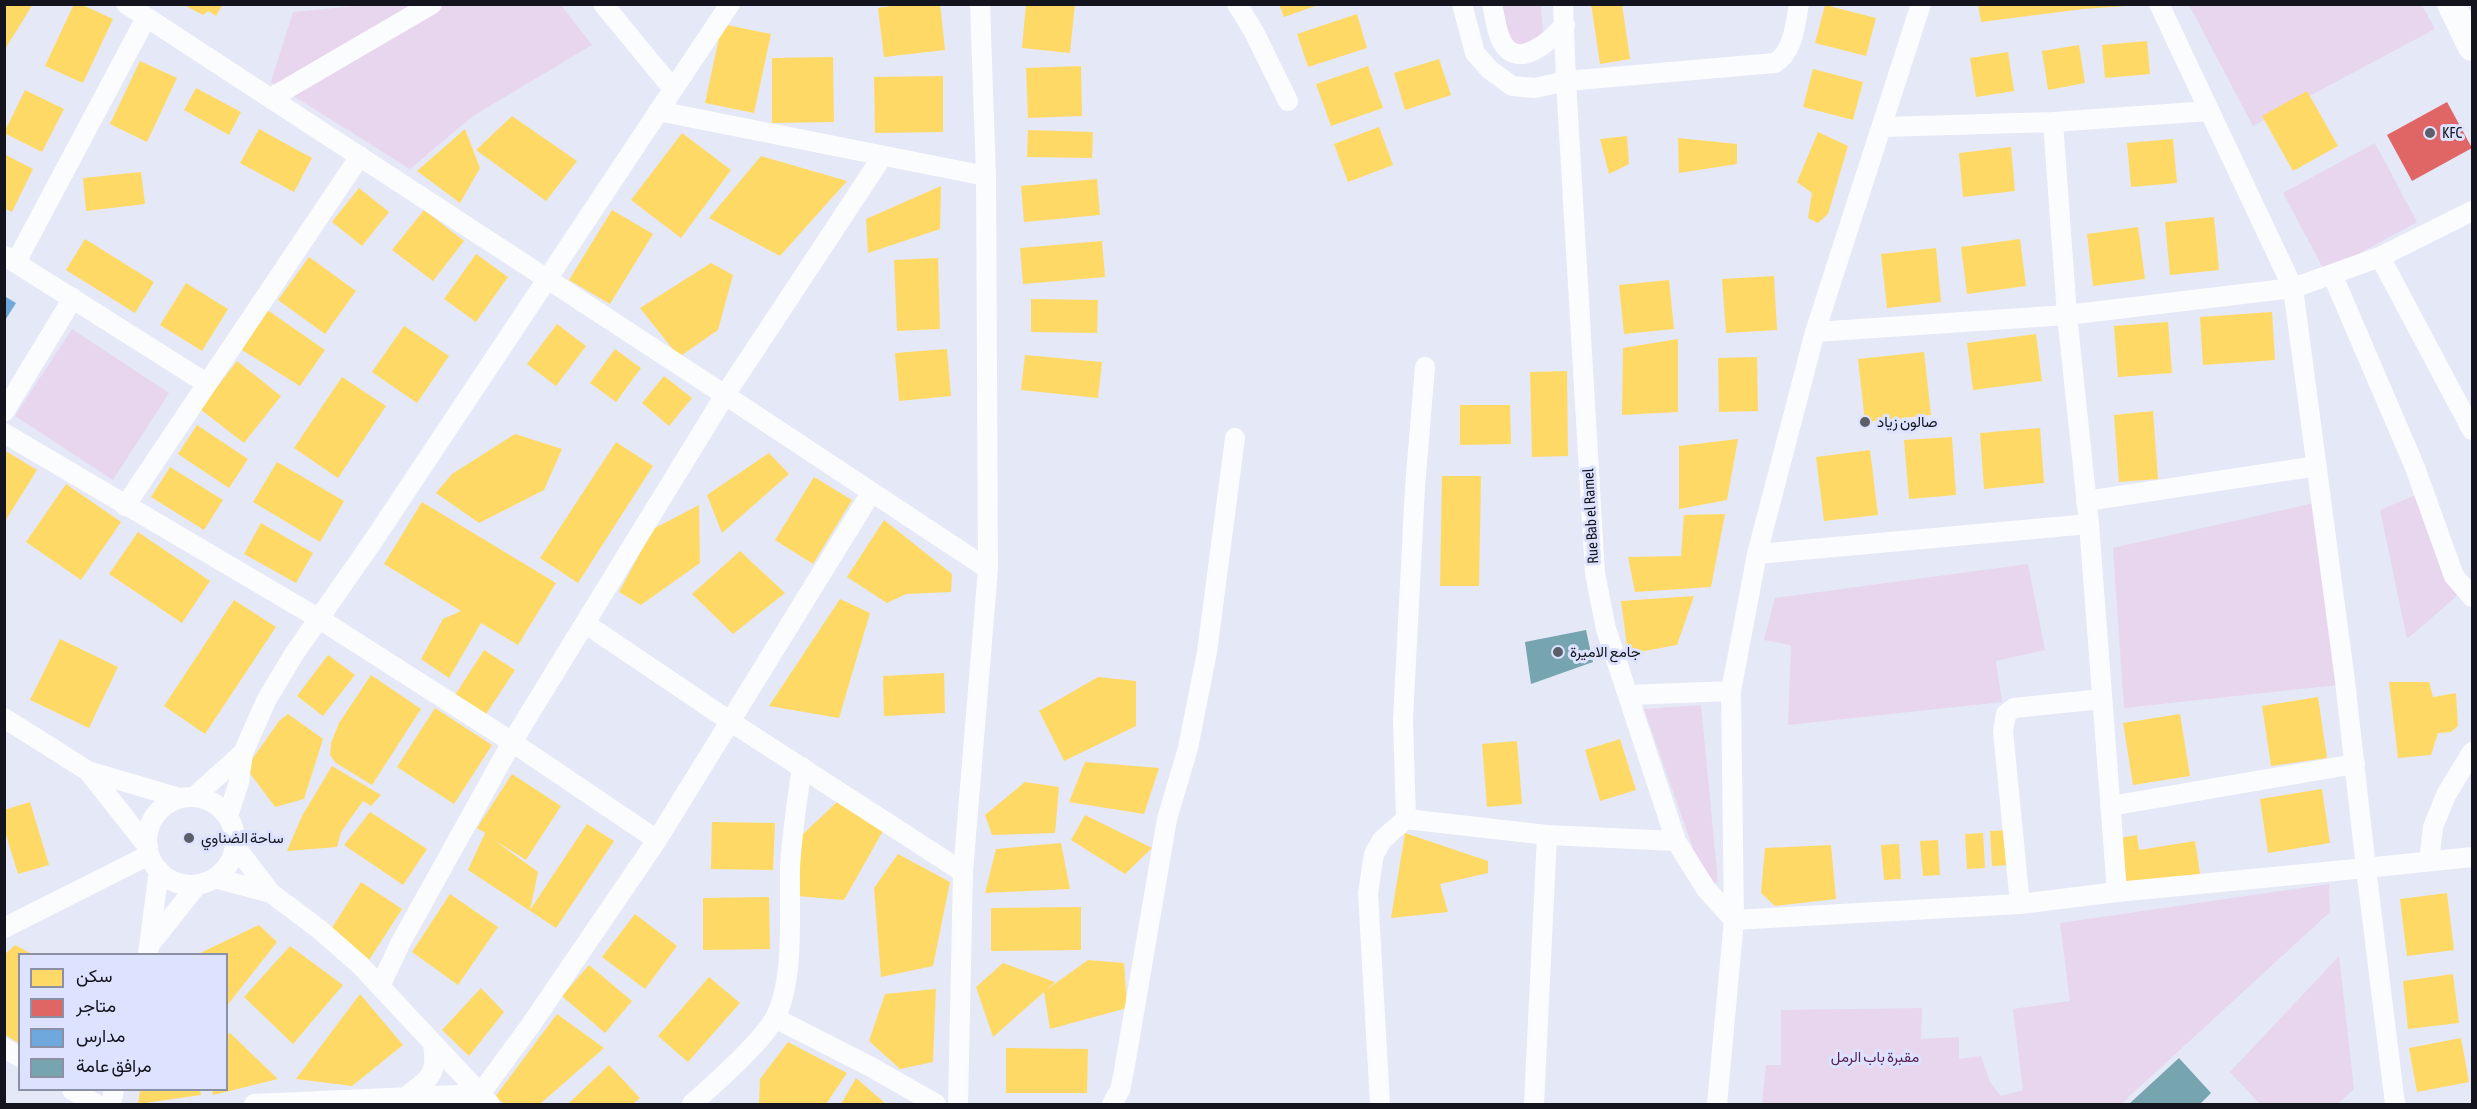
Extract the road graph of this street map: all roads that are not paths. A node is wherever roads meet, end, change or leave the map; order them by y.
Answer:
1 (126, 4) edge
2 (432, 4) edge
3 (603, 4) edge
4 (730, 4) edge
5 (980, 4) edge
6 (1237, 4) edge
7 (1462, 4) edge
8 (1492, 4) edge
9 (1563, 4) edge
10 (1799, 4) edge
11 (1921, 4) edge
12 (2159, 4) edge
13 (2451, 4) edge
14 (146, 18) junction
15 (1565, 25) junction
16 (2472, 47) edge
17 (1566, 81) junction
18 (673, 89) junction
19 (271, 98) junction
20 (1288, 101) dead end
21 (658, 111) junction
22 (2209, 111) junction
23 (2053, 122) junction
24 (1883, 127) junction
25 (360, 156) junction
26 (882, 157) junction
27 (986, 176) junction
28 (2472, 212) edge
29 (2380, 256) junction
30 (10, 259) edge
31 (2332, 274) junction
32 (548, 280) junction
33 (2293, 288) junction
34 (73, 298) junction
35 (2067, 315) junction
36 (1815, 332) junction
37 (1425, 367) dead end
38 (206, 382) junction
39 (725, 394) junction
40 (4, 412) edge
41 (2472, 430) edge
42 (4, 433) edge
43 (1235, 438) dead end
44 (2317, 466) junction
45 (871, 493) junction
46 (2086, 501) junction
47 (125, 506) junction
48 (2089, 524) junction
49 (1757, 554) junction
50 (988, 569) junction
51 (2472, 597) edge
52 (318, 618) junction
53 (586, 624) junction
54 (1731, 691) junction
55 (1628, 694) junction
56 (2102, 699) junction
57 (4, 718) edge
58 (731, 722) junction
59 (512, 742) junction
60 (2472, 752) edge
61 (243, 753) junction
62 (2355, 764) junction
63 (802, 767) junction
64 (88, 771) junction
65 (187, 797) junction
66 (2110, 806) junction
67 (228, 816) junction
68 (1406, 819) junction
69 (1547, 835) junction
70 (657, 840) junction
71 (1676, 841) junction
72 (235, 846) junction
73 (152, 857) junction
74 (2472, 857) edge
75 (2429, 861) junction
76 (2366, 868) junction
77 (963, 872) junction
78 (206, 881) junction
79 (2117, 892) junction
80 (271, 893) junction
81 (2020, 904) junction
82 (1734, 920) junction
83 (4, 928) edge
84 (149, 949) edge
85 (380, 986) junction
86 (775, 1018) junction
87 (433, 1045) junction
88 (4, 1048) edge
89 (18, 1056) edge
90 (75, 1091) edge
91 (406, 1096) junction
92 (485, 1099) edge
93 (1121, 1100) edge
94 (96, 1104) edge
95 (254, 1104) edge
96 (692, 1104) edge
97 (936, 1104) edge
98 (958, 1104) edge
99 (1380, 1104) edge
100 (1534, 1104) edge
101 (1717, 1104) edge
102 (2395, 1104) edge

1 - 14 street
2 - 19 street
3 - 18 street
4 - 18 street
5 - 27 street
6 - 20 street
7 - 17 street
8 - 15 street
9 - 15 street, Rue Bab el Ramel
10 - 17 street
11 - 24 street
12 - 22 street
13 - 16 highway
14 - 19 street
14 - 30 street
15 - 17 street, Rue Bab el Ramel
17 - 55 street, Rue Bab el Ramel
18 - 21 street
19 - 25 street
21 - 26 street
21 - 32 street
22 - 23 street
22 - 33 street
23 - 24 street
23 - 35 street
24 - 36 street
25 - 32 street
25 - 38 street
26 - 27 street
26 - 39 street
27 - 50 street
28 - 29 street
29 - 31 street
29 - 41 street
30 - 34 street
31 - 33 street
31 - 51 street
32 - 39 street
32 - 52 street
33 - 35 street
33 - 44 street
34 - 38 street
34 - 40 street
35 - 36 street
35 - 46 street
36 - 49 street
37 - 68 street
38 - 47 street
39 - 45 street
39 - 53 street
42 - 47 street
43 - 93 street
44 - 46 street
44 - 62 street
45 - 50 street
45 - 58 street
46 - 48 street
47 - 52 street
48 - 49 street
48 - 56 street
49 - 54 street
50 - 77 street
52 - 59 street
52 - 61 street
53 - 58 street
53 - 59 street
54 - 55 street
54 - 82 street
55 - 71 street, Rue Bab el Ramel
56 - 66 street
56 - 81 street
57 - 64 street
58 - 63 street
58 - 70 street
59 - 70 street
59 - 85 street
60 - 75 street
61 - 65 street
61 - 67 street
62 - 66 street
62 - 76 street
63 - 77 street
63 - 86 street
64 - 65 street
64 - 73 street
65 - 67 street
65 - 73 street
66 - 79 street
67 - 72 street
68 - 69 street
68 - 99 street
69 - 71 street
69 - 100 street
70 - 92 street
71 - 82 street, Rue Bab el Ramel
72 - 78 street
72 - 80 street
73 - 78 street
73 - 83 street
73 - 84 street
74 - 75 street
75 - 76 street
76 - 79 street
76 - 102 street
77 - 98 street
78 - 80 street
78 - 84 street
79 - 81 street
80 - 85 street
81 - 82 street
82 - 101 street
85 - 87 street
86 - 96 street
86 - 97 street
87 - 91 street
87 - 92 street
88 - 89 street
90 - 94 street
91 - 92 street
91 - 95 street

